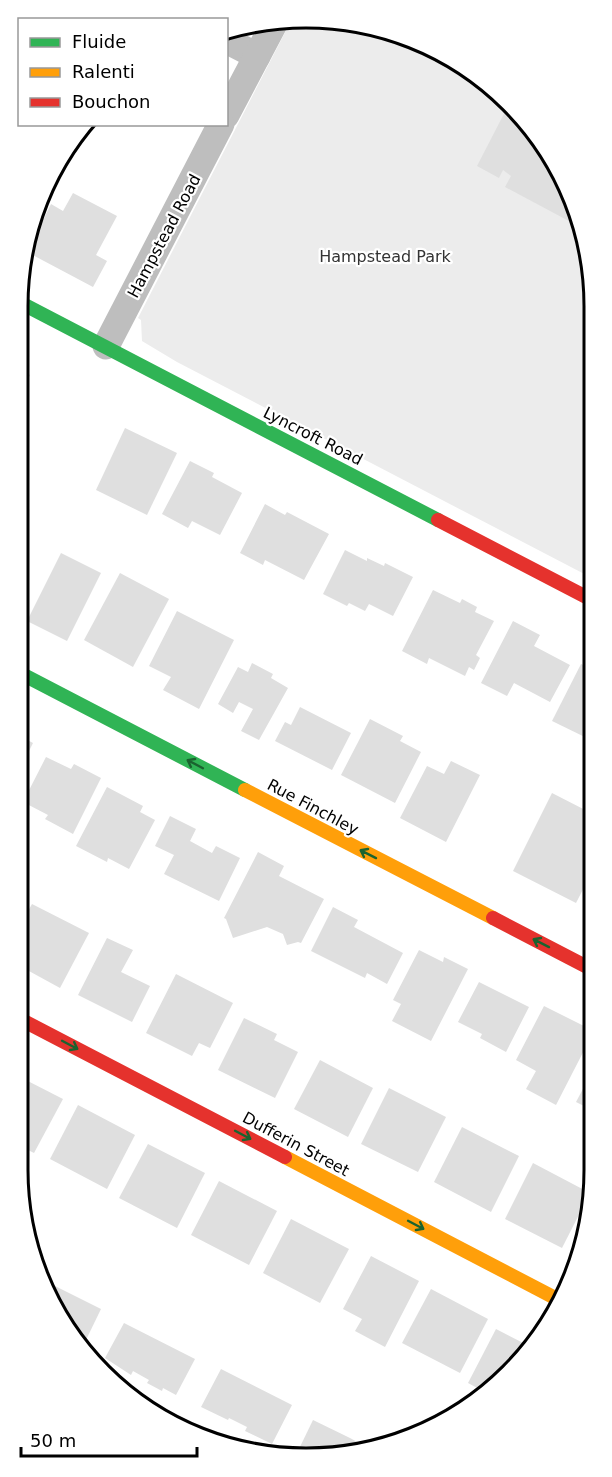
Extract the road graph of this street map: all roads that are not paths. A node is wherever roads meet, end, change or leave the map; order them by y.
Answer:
1 (270, 31) edge
2 (228, 41) edge
3 (257, 56) junction
4 (228, 111) edge
5 (220, 126) edge
6 (28, 307) edge
7 (106, 346) junction
8 (584, 596) edge
9 (28, 677) edge
10 (584, 965) edge
11 (28, 1023) edge
12 (554, 1297) edge

1 - 3 street
2 - 3 street
3 - 4 street
5 - 7 street, Hampstead Road
6 - 7 street, Lyncroft Road
7 - 8 street, Lyncroft Road
10 -> 9 street, Rue Finchley
11 -> 12 street, Dufferin Street

